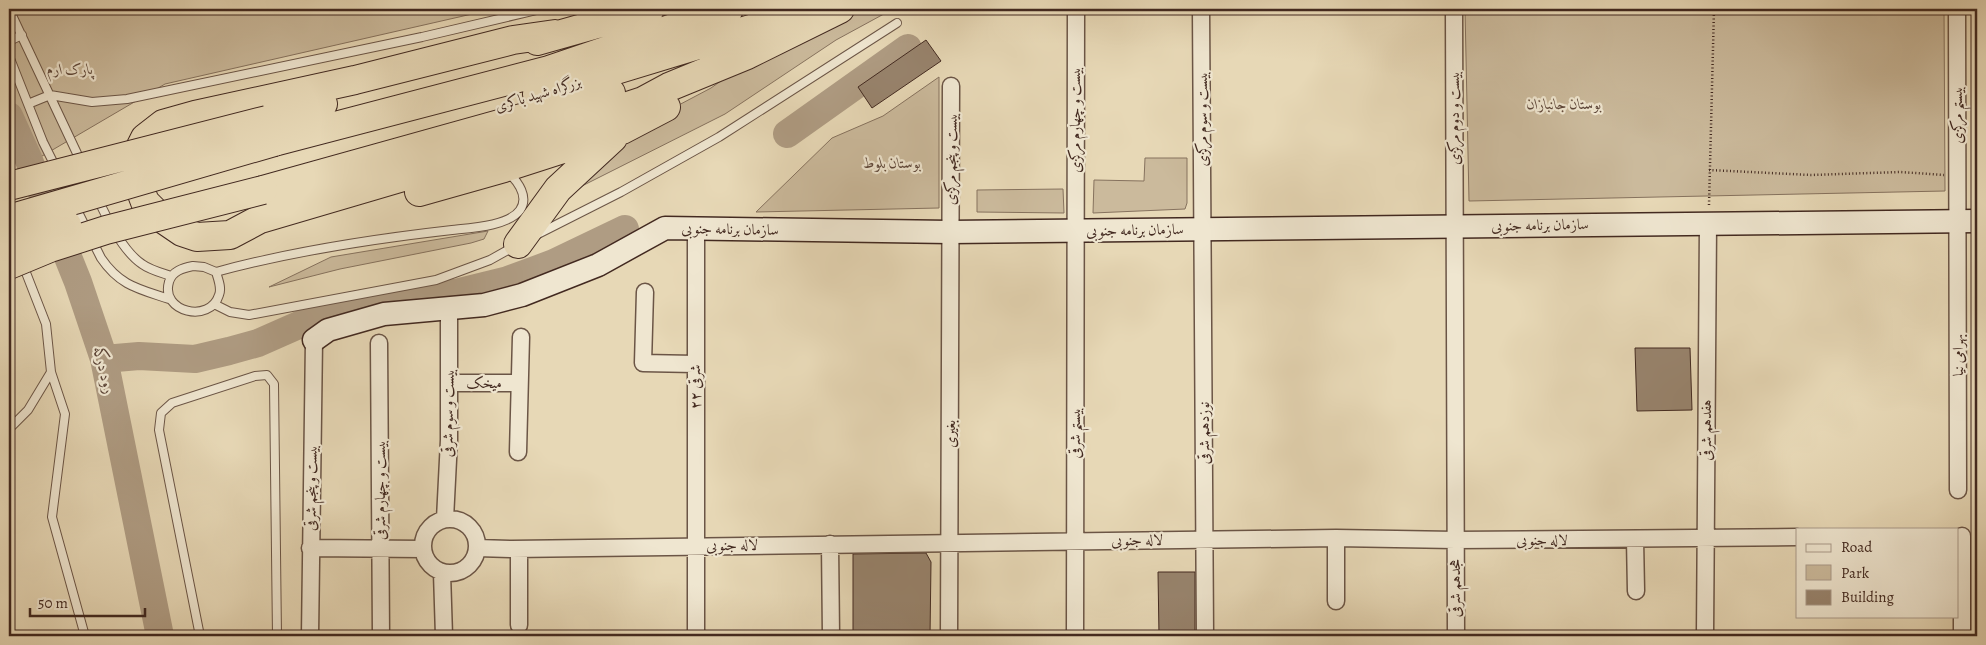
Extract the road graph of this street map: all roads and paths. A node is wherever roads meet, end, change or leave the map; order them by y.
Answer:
1 (10, 9) edge
2 (541, 9) edge
3 (650, 9) edge
4 (729, 9) edge
5 (817, 9) edge
6 (840, 9) edge
7 (1076, 9) edge
8 (1201, 9) edge
9 (1454, 9) edge
10 (1696, 9) edge
11 (1706, 9) edge
12 (1714, 9) edge
13 (1956, 9) edge
14 (897, 23) dead end
15 (555, 34) junction
16 (22, 35) junction
17 (9, 41) edge
18 (747, 55) junction
19 (9, 56) edge
20 (951, 86) dead end
21 (50, 95) junction
22 (28, 104) junction
23 (622, 130) junction
24 (271, 131) junction
25 (504, 168) junction
26 (1710, 170) junction
27 (86, 172) dead end
28 (1958, 176) junction
29 (260, 182) junction
30 (9, 186) edge
31 (93, 189) dead end
32 (1968, 221) edge
33 (1708, 224) junction
34 (1454, 226) junction
35 (696, 229) junction
36 (1202, 229) junction
37 (1075, 230) junction
38 (950, 232) junction
39 (230, 235) junction
40 (12, 243) edge
41 (518, 244) junction
42 (216, 272) junction
43 (171, 276) junction
44 (645, 292) dead end
45 (169, 299) junction
46 (214, 304) junction
47 (449, 308) junction
48 (521, 338) dead end
49 (314, 340) joint
50 (379, 343) dead end
51 (695, 364) junction
52 (51, 372) junction
53 (449, 383) junction
54 (519, 383) junction
55 (9, 429) edge
56 (518, 452) dead end
57 (1958, 490) dead end
58 (445, 519) junction
59 (1966, 536) edge
60 (1796, 537) edge
61 (1336, 538) junction
62 (1706, 538) junction
63 (1635, 539) junction
64 (1204, 540) junction
65 (1455, 540) junction
66 (1075, 541) junction
67 (949, 542) junction
68 (830, 544) junction
69 (695, 545) junction
70 (310, 548) junction
71 (477, 548) junction
72 (380, 549) junction
73 (423, 549) junction
74 (519, 549) junction
75 (442, 573) junction
76 (1636, 591) dead end
77 (1336, 601) dead end
78 (519, 624) dead end
79 (85, 636) edge
80 (200, 636) edge
81 (276, 636) edge
82 (310, 636) edge
83 (381, 636) edge
84 (444, 636) edge
85 (696, 636) edge
86 (832, 636) edge
87 (949, 636) edge
88 (1075, 636) edge
89 (1205, 636) edge
90 (1456, 636) edge
91 (1705, 636) edge
92 (1962, 636) edge

1 - 16 lane
2 - 21 lane
3 - 15 highway
4 - 24 highway
5 - 29 highway, بزرگراه شهید باکری
6 - 18 highway
7 - 37 street, بیست و چهارم مرکزی
8 - 36 street, بیست و سوم مرکزی
9 - 34 street, بیست و دوم مرکزی
10 - 11 path
12 - 26 path
13 - 28 street, بیستم مرکزی
14 - 41 lane
15 - 24 highway
15 - 39 highway
16 - 17 lane
16 - 21 lane
18 - 23 highway
18 - 29 highway
18 - 39 highway
19 - 22 lane
20 - 38 street, بیست و پنجم مرکزی
21 - 22 lane
21 - 27 lane
22 - 45 lane
23 - 25 highway
23 - 41 highway
24 - 30 highway, bridge
24 - 40 highway, bridge
25 - 39 highway
25 - 42 lane
26 - 28 path
26 - 33 path
28 - 32 street, بیستم مرکزی
29 - 40 highway, bridge
31 - 43 lane
32 - 33 street, سازمان برنامه جنوبی
32 - 57 street, بهرامی نیا
33 - 34 street, سازمان برنامه جنوبی
33 - 62 street, هفدهم شرقی
34 - 36 street, سازمان برنامه جنوبی
34 - 65 street, بیست و دوم مرکزی
35 - 38 street, سازمان برنامه جنوبی
35 - 47 street, سازمان برنامه جنوبی
35 - 51 street, ۲۲ شرقی
36 - 37 street, سازمان برنامه جنوبی
36 - 64 street, نوزدهم شرقی
37 - 38 street, سازمان برنامه جنوبی
37 - 66 street, بیستم شرقی
38 - 67 street, بغیری
40 - 52 lane
41 - 46 lane
42 - 43 lane
42 - 46 lane
43 - 45 lane
44 - 51 street
45 - 46 lane
47 - 49 street, سازمان برنامه جنوبی
47 - 53 street, بیست و سوم شرقی
48 - 54 street, میخک
49 - 70 street, بیست و پنجم شرقی
50 - 72 street, بیست و چهارم شرقی
51 - 69 street, ۲۲ شرقی
52 - 55 lane
52 - 79 lane
53 - 54 street, میخک
53 - 58 street, بیست و سوم شرقی
54 - 56 street, میخک
58 - 71 street
58 - 73 street
59 - 92 street
60 - 62 street, لاله جنوبی
61 - 64 street, لاله جنوبی
61 - 65 street, لاله جنوبی
61 - 77 street
62 - 63 street, لاله جنوبی
62 - 91 street, هفدهم شرقی
63 - 65 street, لاله جنوبی
63 - 76 street
64 - 66 street, لاله جنوبی
64 - 89 street, نوزدهم شرقی
65 - 90 street, هجدهم شرقی
66 - 67 street, لاله جنوبی
66 - 88 street, بیستم شرقی
67 - 68 street, لاله جنوبی
67 - 87 street, بغیری
68 - 69 street, لاله جنوبی
68 - 86 street
69 - 74 street, لاله جنوبی
69 - 85 street, ۲۲ شرقی
70 - 72 street
70 - 82 street, بیست و پنجم شرقی
71 - 74 street, لاله جنوبی
71 - 75 street
72 - 73 street
72 - 83 street, بیست و چهارم شرقی
73 - 75 street
74 - 78 street
75 - 84 street
80 - 81 lane

